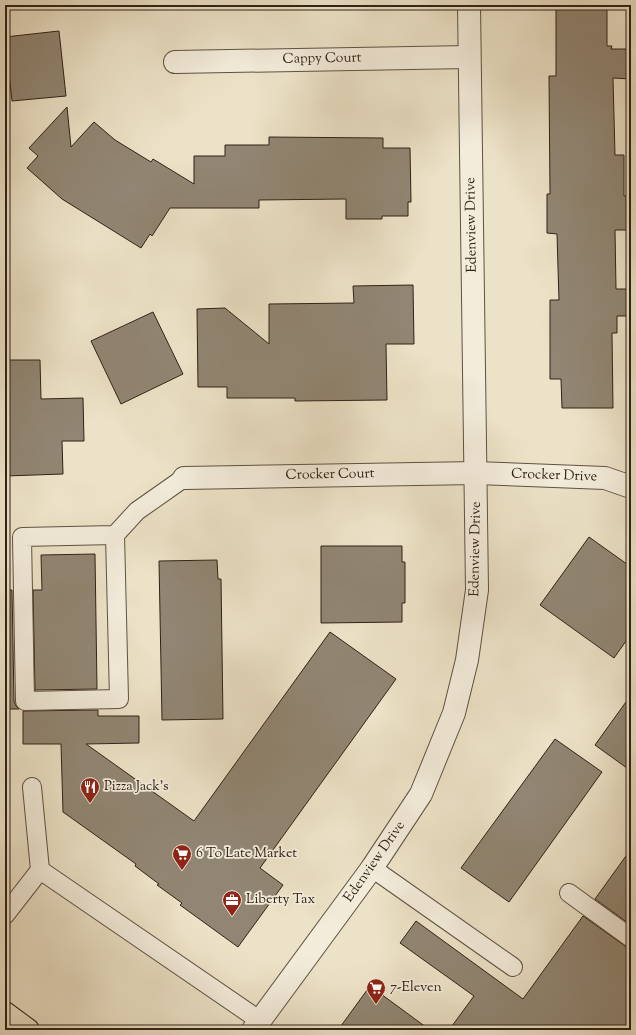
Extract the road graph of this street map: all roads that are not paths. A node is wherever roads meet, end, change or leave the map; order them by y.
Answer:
1 (469, 5) edge
2 (469, 56) junction
3 (175, 62) dead end
4 (476, 473) junction
5 (184, 478) joint
6 (631, 487) edge
7 (115, 535) junction
8 (32, 787) dead end
9 (372, 868) junction
10 (40, 870) junction
11 (569, 893) dead end
12 (5, 915) edge
13 (631, 938) edge
14 (513, 967) dead end
15 (5, 1013) edge
16 (256, 1025) edge
17 (28, 1030) edge

1 - 2 street, Edenview Drive
2 - 3 street, Cappy Court
2 - 4 street, Edenview Drive
4 - 5 street, Crocker Court
4 - 6 street, Crocker Drive
4 - 9 street, Edenview Drive
5 - 7 lane
7 - 7 lane
8 - 10 lane
9 - 14 lane
9 - 16 street, Edenview Drive
10 - 12 lane
10 - 16 lane
11 - 13 lane
15 - 17 main road

